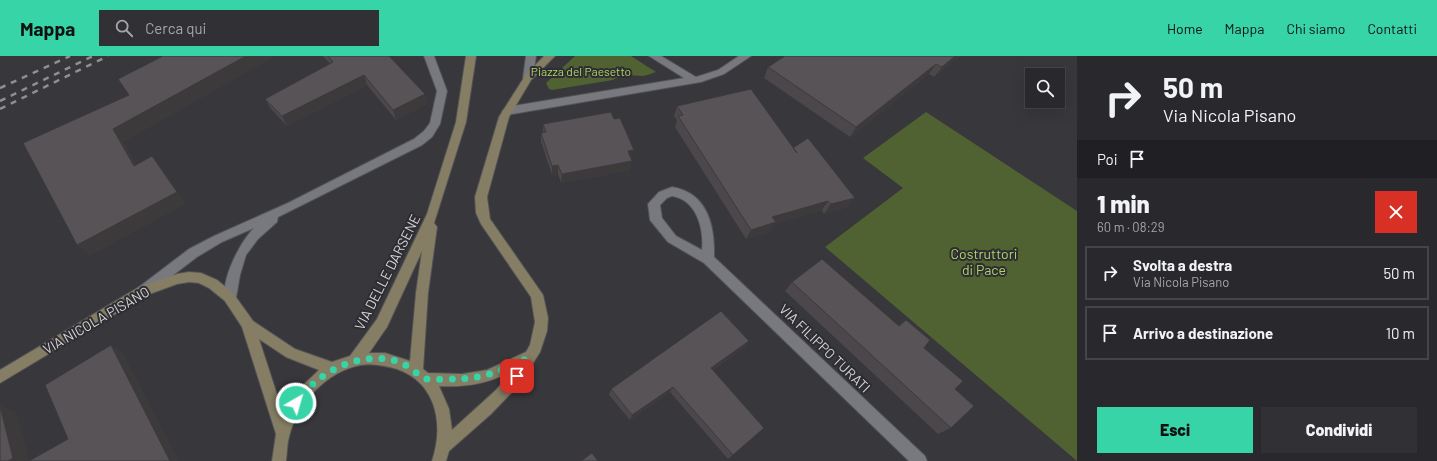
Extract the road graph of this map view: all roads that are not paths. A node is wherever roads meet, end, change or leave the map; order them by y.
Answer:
1 (429, 56) edge
2 (471, 56) edge
3 (531, 56) edge
4 (550, 56) edge
5 (654, 56) edge
6 (746, 56) edge
7 (528, 78) junction
8 (694, 80) junction
9 (507, 111) junction
10 (292, 206) junction
11 (433, 214) junction
12 (708, 259) junction
13 (143, 291) junction
14 (231, 300) junction
15 (248, 325) junction
16 (530, 357) junction
17 (353, 362) junction
18 (333, 369) junction
19 (421, 375) junction
20 (0, 377) edge
21 (282, 432) junction
22 (443, 447) junction
23 (279, 461) edge
24 (439, 461) edge
25 (920, 461) edge

1 - 10 street
2 - 11 street, VIA DELLE DARSENE
3 - 7 street
4 - 7 street
5 - 8 street
6 - 8 street
7 - 9 street
8 - 9 street
9 - 16 street
10 - 13 street
10 - 14 street
11 - 17 street, VIA DELLE DARSENE
11 - 19 street, VIA DELLE DARSENE
12 - 12 street, VIA FILIPPO TURATI
12 - 25 street, VIA FILIPPO TURATI
13 - 14 street, VIA NICOLA PISANO
13 - 20 street, VIA NICOLA PISANO
14 - 15 street, VIA NICOLA PISANO
15 - 18 street, VIA NICOLA PISANO
15 - 21 street, VIA NICOLA PISANO
16 - 19 street, VIA NICOLA PISANO
16 - 22 street
17 - 18 street, VIA NICOLA PISANO
17 - 19 street, VIA NICOLA PISANO
18 - 21 street, VIA NICOLA PISANO
19 - 22 street
21 - 23 street, VIA NICOLA PISANO
22 - 24 street

